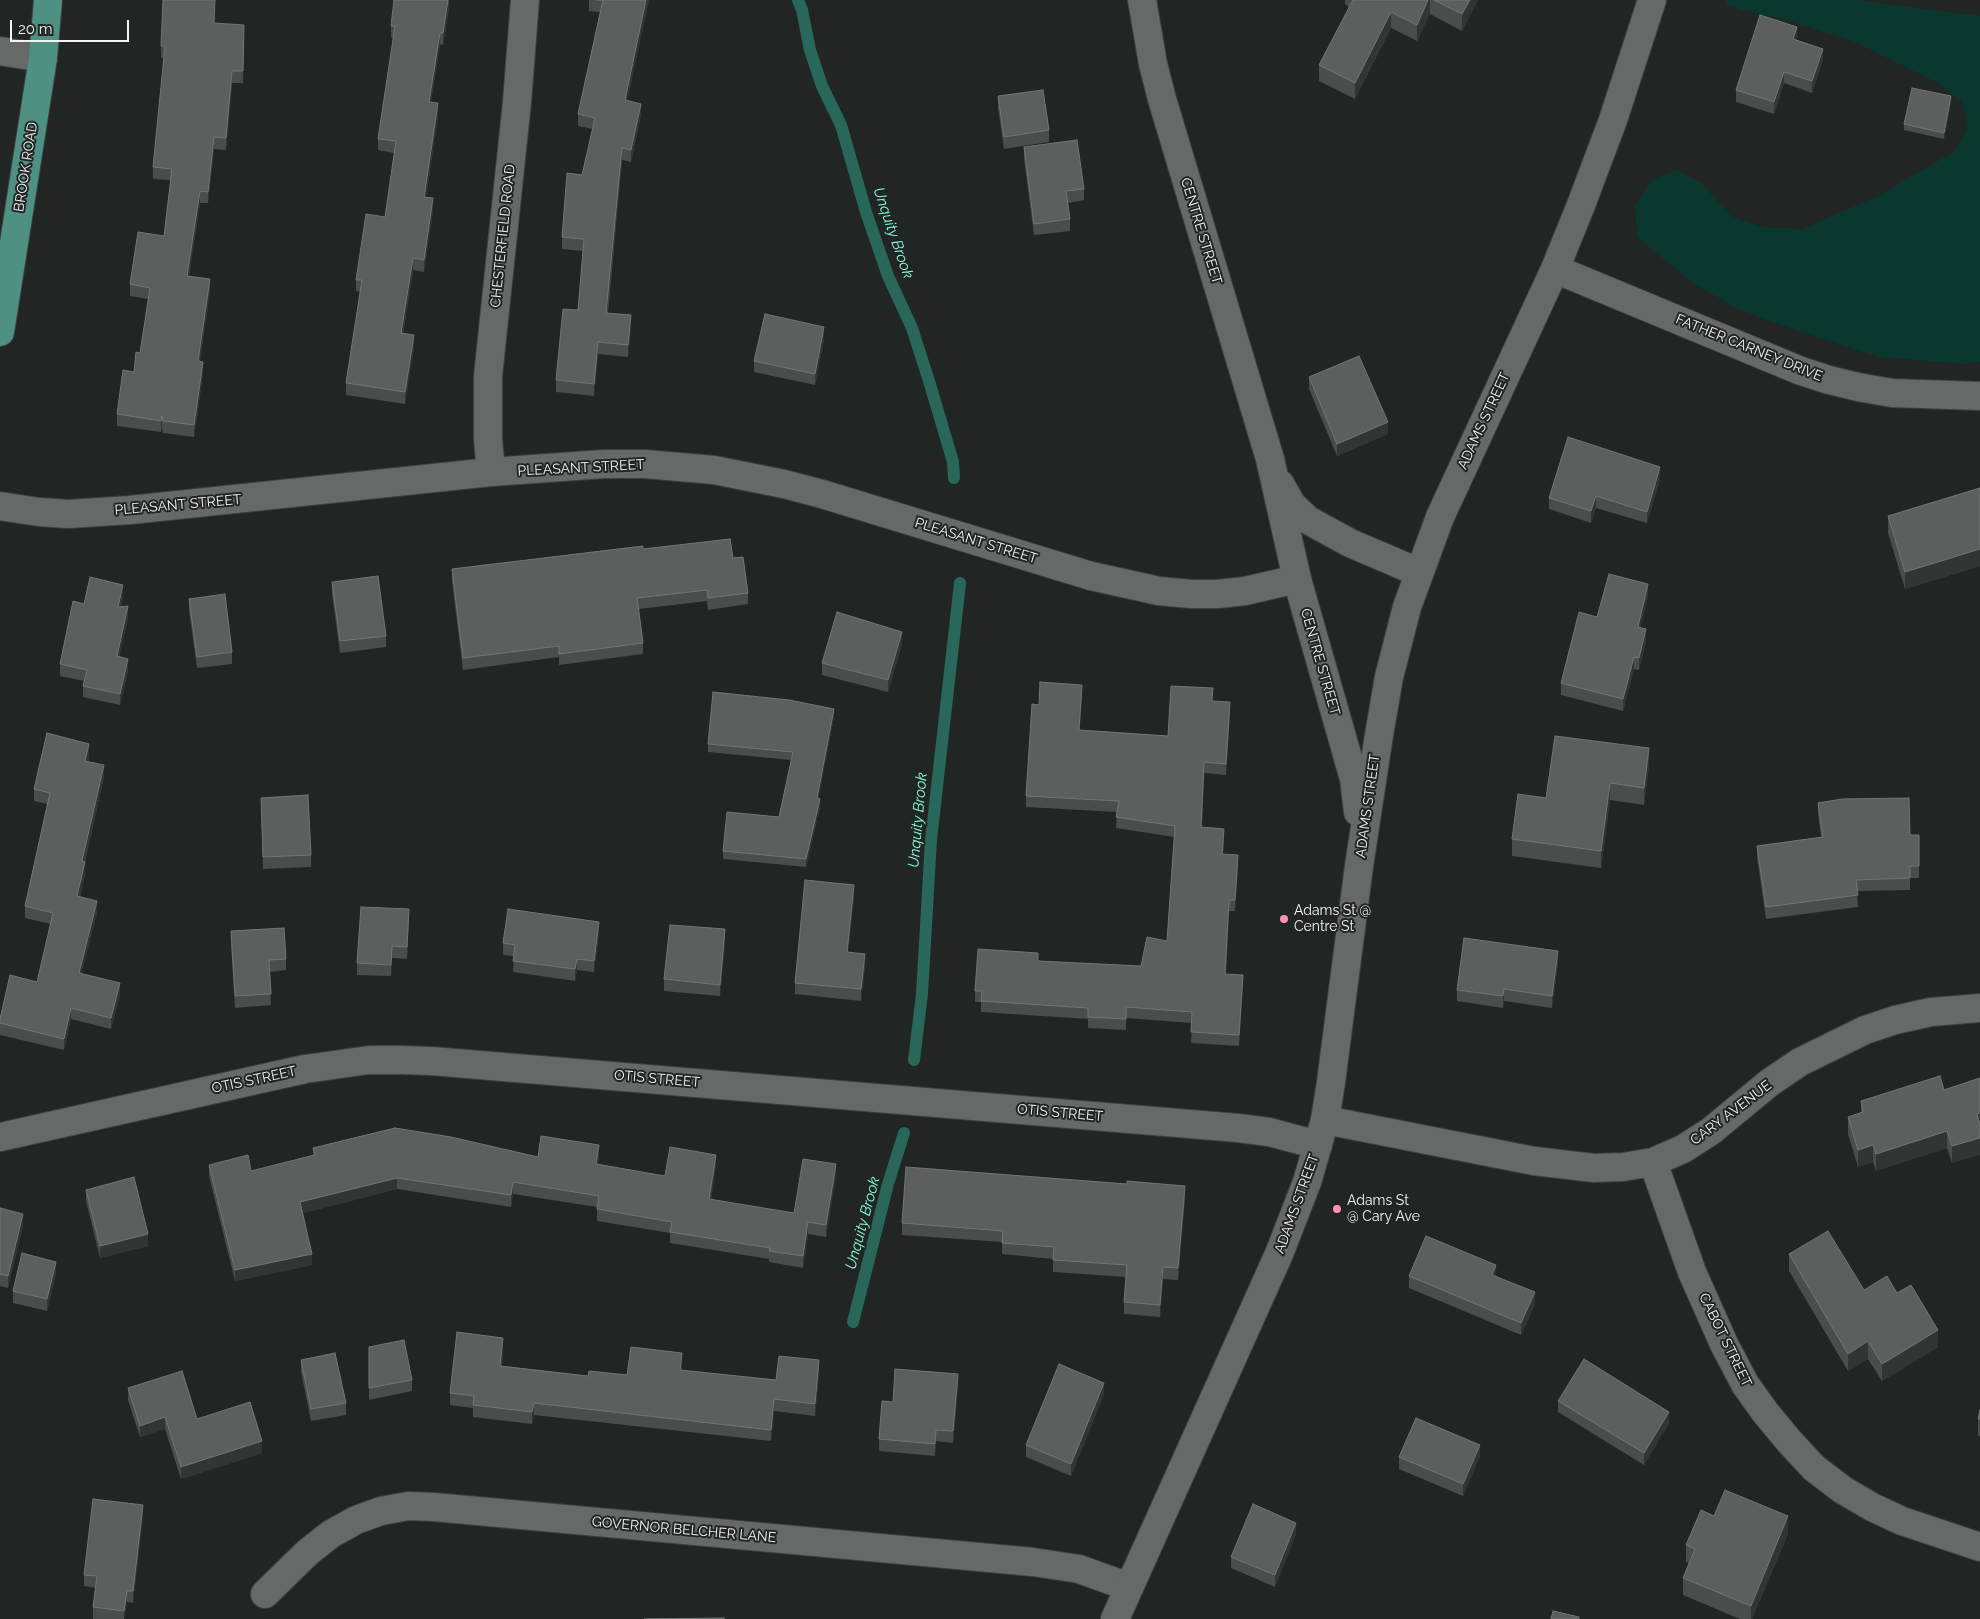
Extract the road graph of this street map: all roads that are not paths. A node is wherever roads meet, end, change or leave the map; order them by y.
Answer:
1 (48, 0) edge
2 (525, 0) edge
3 (1142, 0) edge
4 (1652, 0) edge
5 (0, 51) edge
6 (43, 58) junction
7 (1555, 269) junction
8 (0, 332) edge
9 (1980, 396) edge
10 (1270, 459) junction
11 (491, 472) junction
12 (0, 506) edge
13 (1418, 572) junction
14 (1297, 579) junction
15 (1360, 866) junction
16 (1980, 1008) edge
17 (1321, 1132) junction
18 (0, 1137) edge
19 (1653, 1162) junction
20 (1980, 1547) edge
21 (1129, 1587) junction
22 (264, 1594) dead end
23 (1115, 1619) edge

1 - 6 main road, BROOK ROAD
2 - 11 street, CHESTERFIELD ROAD
3 - 10 street, CENTRE STREET
4 - 7 street, ADAMS STREET
5 - 6 street
6 - 8 main road, BROOK ROAD
7 - 9 street, FATHER CARNEY DRIVE
7 - 13 street, ADAMS STREET
10 - 13 street, CENTRE STREET
10 - 14 street, CENTRE STREET
11 - 12 street, PLEASANT STREET
11 - 14 street, PLEASANT STREET
13 - 15 street, ADAMS STREET
14 - 15 street, CENTRE STREET
15 - 17 street, ADAMS STREET
16 - 19 street, CARY AVENUE
17 - 18 street, OTIS STREET
17 - 19 street, CARY AVENUE
17 - 21 street, ADAMS STREET
19 - 20 street, CABOT STREET
21 - 22 street, GOVERNOR BELCHER LANE
21 - 23 street, ADAMS STREET

